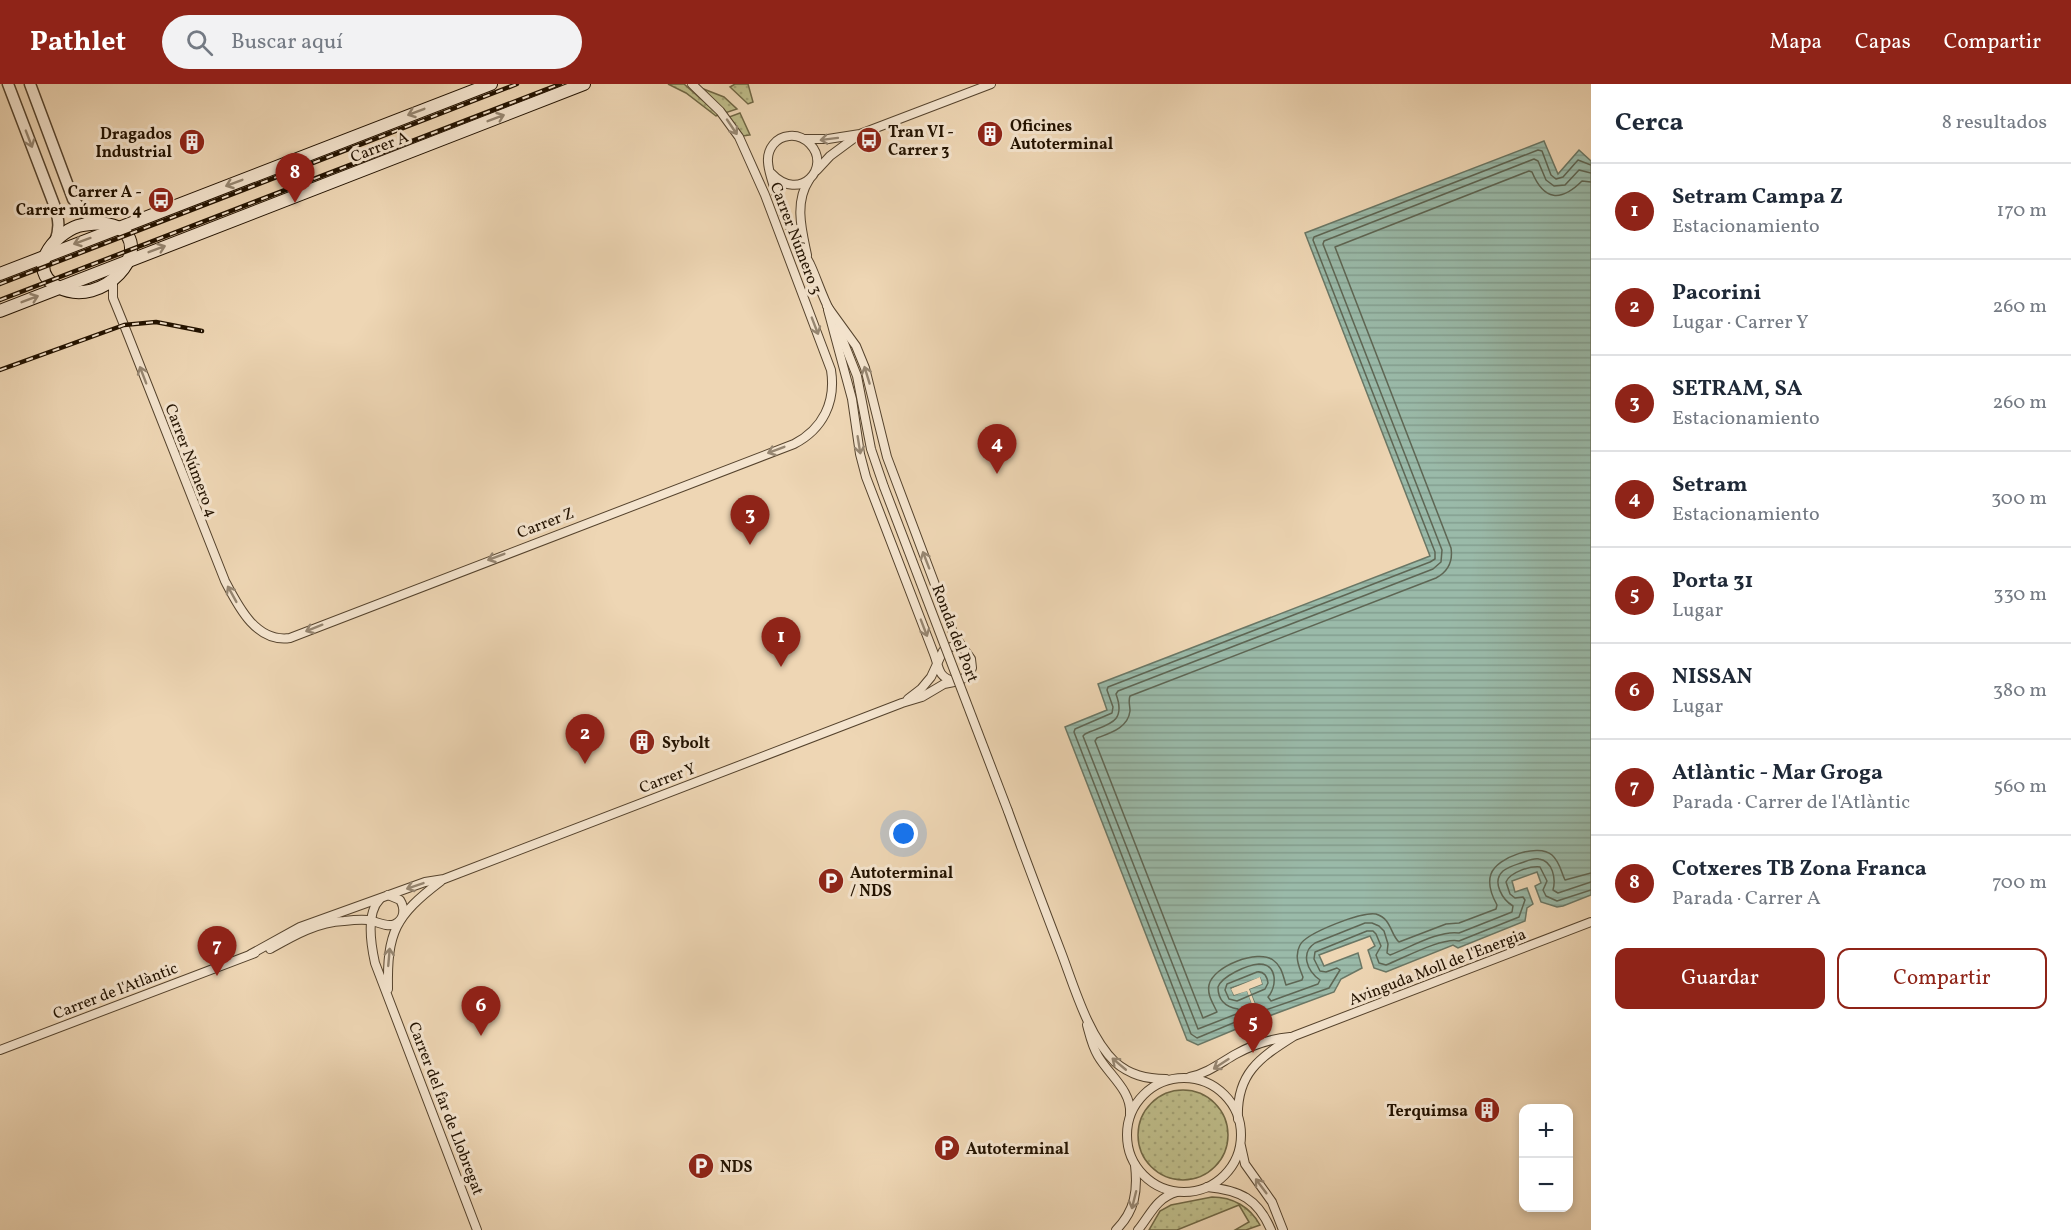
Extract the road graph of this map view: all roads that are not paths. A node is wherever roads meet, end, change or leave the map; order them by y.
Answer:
1 (8, 84) edge
2 (30, 84) edge
3 (38, 84) edge
4 (491, 84) edge
5 (584, 84) edge
6 (692, 84) edge
7 (989, 84) edge
8 (38, 105) junction
9 (860, 134) junction
10 (799, 137) junction
11 (771, 173) junction
12 (812, 176) junction
13 (101, 223) junction
14 (118, 228) junction
15 (55, 242) junction
16 (45, 255) junction
17 (128, 260) junction
18 (809, 262) junction
19 (0, 274) edge
20 (113, 280) junction
21 (60, 288) junction
22 (827, 306) junction
23 (0, 310) edge
24 (824, 418) joint
25 (270, 637) joint
26 (967, 651) junction
27 (937, 663) junction
28 (954, 681) junction
29 (902, 703) junction
30 (444, 879) junction
31 (385, 896) junction
32 (374, 908) junction
33 (401, 919) junction
34 (372, 921) junction
35 (1591, 922) edge
36 (382, 924) junction
37 (251, 954) junction
38 (389, 997) junction
39 (1084, 1013) junction
40 (1294, 1036) junction
41 (0, 1050) edge
42 (1185, 1078) junction
43 (1173, 1079) junction
44 (1129, 1117) junction
45 (1238, 1119) junction
46 (1240, 1142) junction
47 (1134, 1164) junction
48 (1207, 1187) junction
49 (1182, 1191) junction
50 (477, 1230) edge
51 (1116, 1230) edge
52 (1138, 1230) edge
53 (1271, 1230) edge
54 (1283, 1230) edge

1 -> 15 street
2 - 8 street
3 - 8 street
4 -> 14 main road, Carrer A
17 -> 5 main road, Carrer A
6 -> 24 street, Carrer Número 3
7 - 9 street
8 - 13 street
9 -> 10 street
9 - 12 street
10 - 11 street
10 - 12 street
11 - 12 street
11 - 18 street
12 - 18 street, Carrer Número 3
13 - 14 main road
13 - 15 main road
14 -> 16 main road
14 - 17 main road
15 - 16 main road
16 - 19 main road
16 - 21 main road
17 - 20 main road
17 - 21 main road
18 - 22 street, Ronda del Port
20 - 21 main road
25 -> 20 street, Carrer Número 4
23 -> 21 main road
26 -> 22 street
22 -> 27 street
22 - 39 street, Ronda del Port, bridge
24 -> 25 street, Carrer Z
26 - 27 street
26 - 28 street
27 - 28 street
27 - 29 street
28 - 29 street, Carrer Y
29 - 30 street, Carrer Y
30 -> 31 street
30 - 33 street
31 - 32 street
31 - 33 street
31 - 37 street
32 - 34 street
32 - 36 street
33 - 36 street
38 -> 33 street
34 - 36 street, Carrer de l'Atlàntic
34 - 37 street, Carrer de l'Atlàntic
34 - 38 street, Carrer del far de Llobregat
35 - 40 street, Avinguda Moll de l'Energia
37 - 41 street, Carrer de l'Atlàntic
38 - 50 street, Carrer del far de Llobregat
43 -> 39 street
39 - 44 street
40 -> 42 street
40 - 45 street
42 - 43 street
42 - 45 street
43 - 44 street
44 - 47 street
45 - 46 street
46 - 48 street
54 -> 46 street
47 - 49 street
47 -> 51 street
48 - 49 street
48 - 53 street
49 - 52 street

